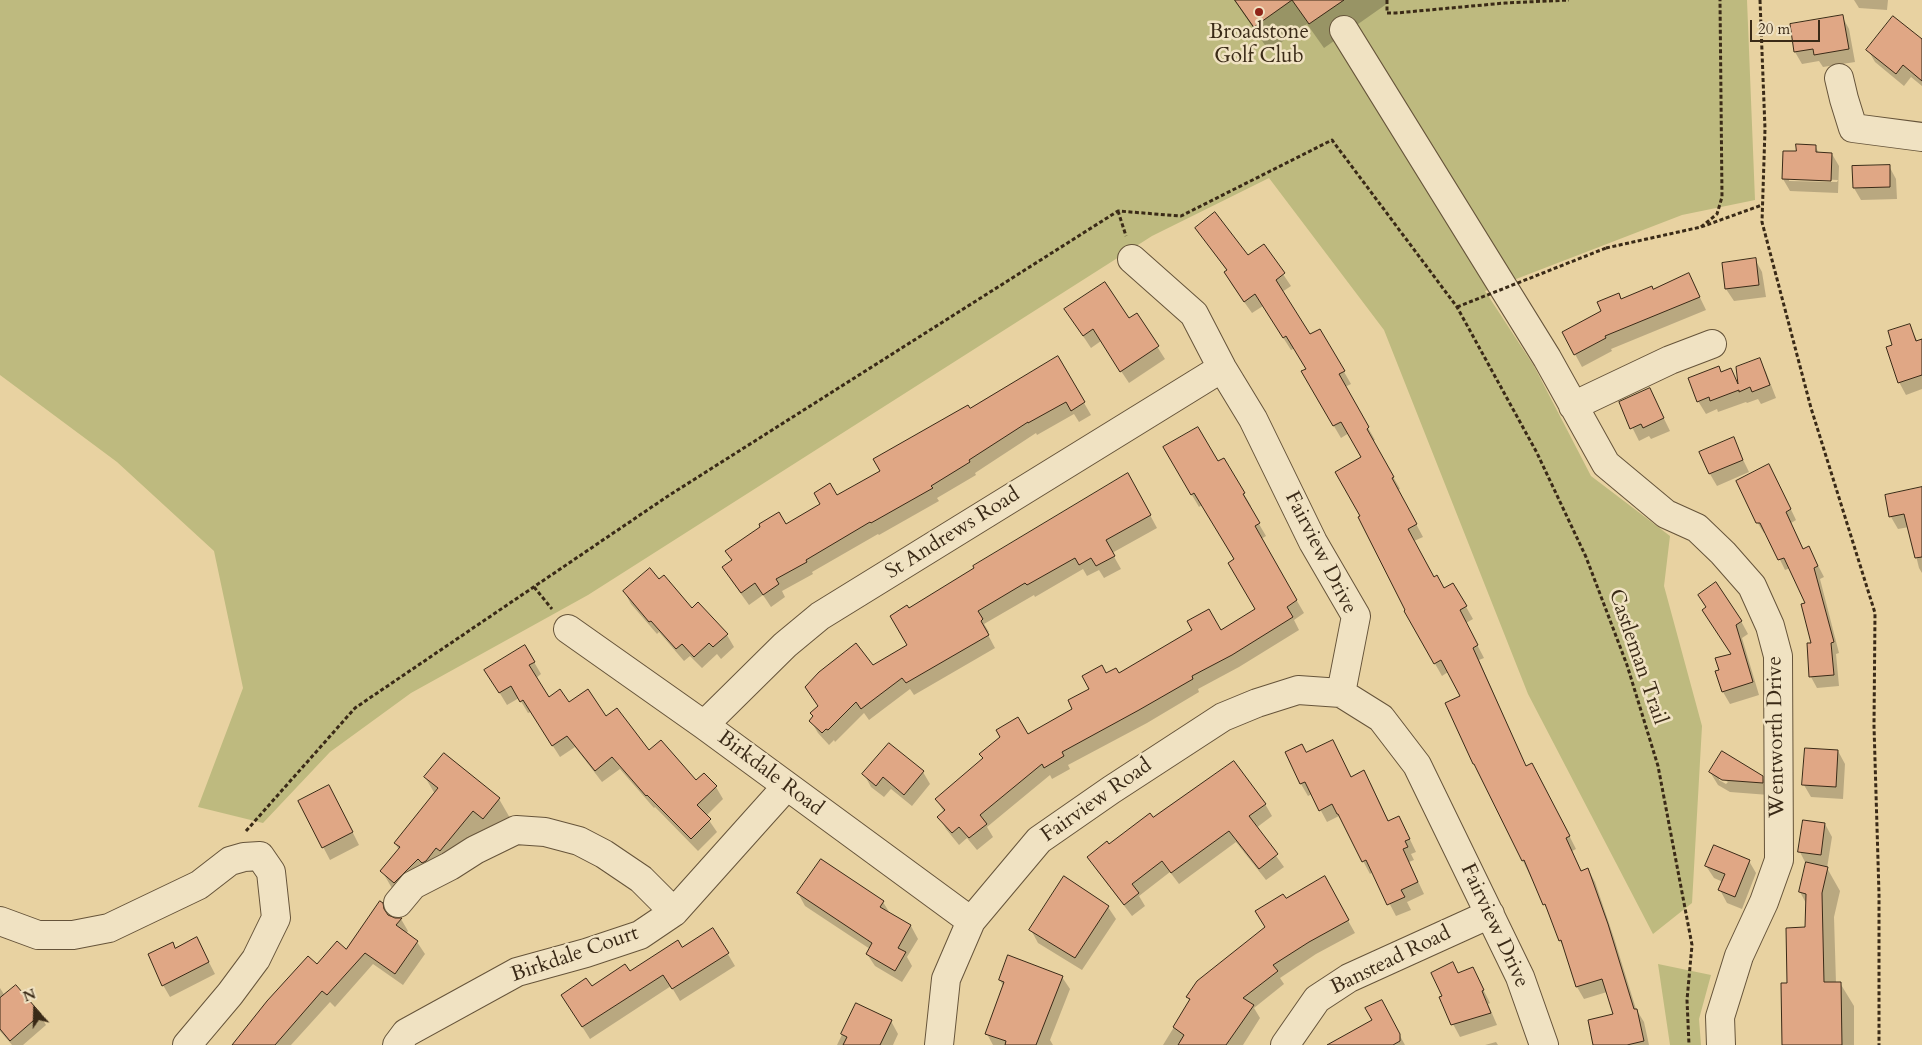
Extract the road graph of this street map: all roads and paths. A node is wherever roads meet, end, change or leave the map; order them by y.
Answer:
1 (1387, 0) edge
2 (1569, 0) edge
3 (1720, 0) edge
4 (1760, 0) edge
5 (1505, 2) edge
6 (1344, 30) dead end
7 (1839, 78) dead end
8 (1922, 137) edge
9 (1762, 205) junction
10 (1701, 227) junction
11 (1132, 259) dead end
12 (1457, 307) junction
13 (1712, 344) dead end
14 (1222, 368) junction
15 (1573, 406) junction
16 (568, 629) dead end
17 (1341, 693) junction
18 (704, 725) junction
19 (786, 787) junction
20 (241, 837) dead end
21 (398, 902) dead end
22 (674, 912) junction
23 (1490, 914) junction
24 (0, 921) edge
25 (971, 921) junction
26 (402, 1039) edge
27 (188, 1045) edge
28 (939, 1045) edge
29 (1285, 1045) edge
30 (1544, 1045) edge
31 (1689, 1045) edge
32 (1721, 1045) edge
33 (1879, 1045) edge

1 - 5 path
2 - 5 path
3 - 10 path
4 - 9 path
6 - 15 street, Wentworth Drive
7 - 8 street
9 - 10 path
9 - 33 path
10 - 12 path, bridge
11 - 14 street, Fairview Drive
12 - 20 path, Castleman Trail
12 - 31 path, Castleman Trail
13 - 15 street
14 - 17 street, Fairview Drive
14 - 18 street, St Andrews Road
15 - 32 street, Wentworth Drive
16 - 18 street, Birkdale Road
17 - 23 street, Fairview Drive
17 - 25 street, Fairview Road
18 - 19 street, Birkdale Road
19 - 22 street, Birkdale Court
19 - 25 street, Birkdale Road
21 - 22 street
22 - 26 street, Birkdale Court
23 - 29 street, Banstead Road
23 - 30 street, Fairview Drive
24 - 27 street
25 - 28 street, Fairview Road

